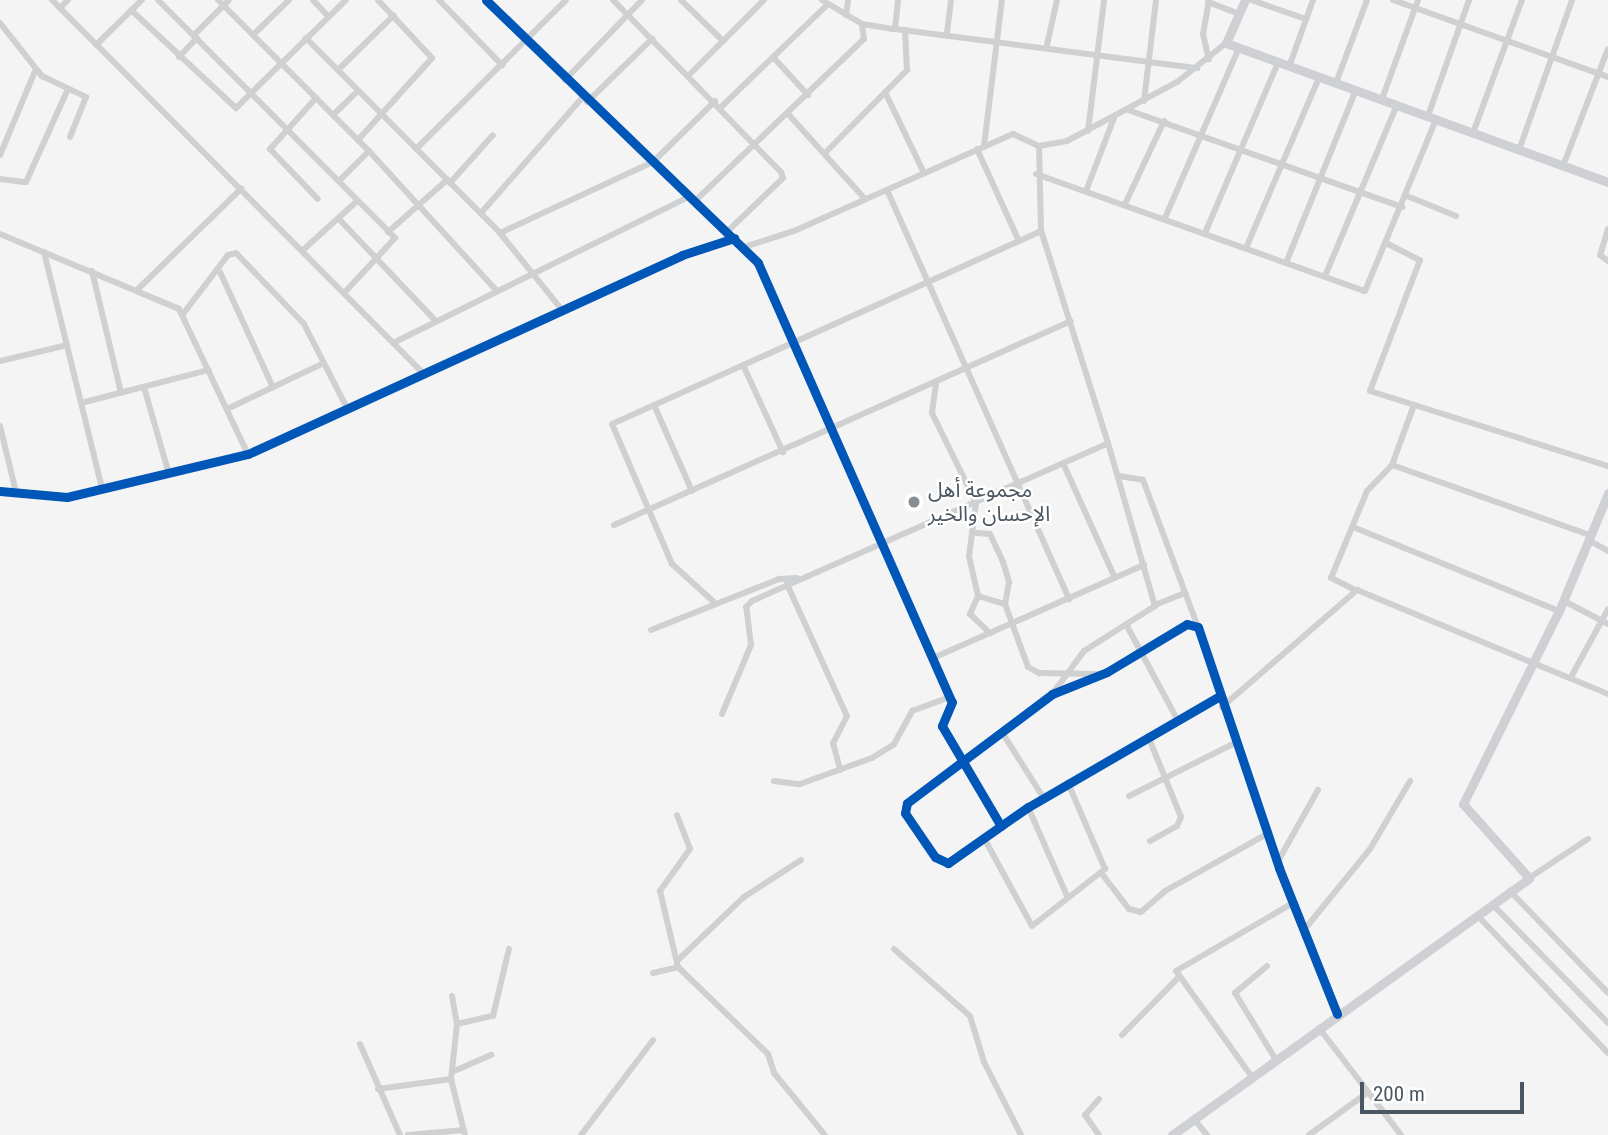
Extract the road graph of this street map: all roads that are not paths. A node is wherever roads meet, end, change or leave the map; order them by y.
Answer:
1 (52, 0) edge
2 (68, 0) edge
3 (142, 0) edge
4 (158, 0) edge
5 (289, 0) edge
6 (313, 0) edge
7 (346, 0) edge
8 (378, 0) edge
9 (439, 0) edge
10 (486, 0) edge
11 (500, 0) edge
12 (566, 0) edge
13 (613, 0) edge
14 (642, 0) edge
15 (681, 0) edge
16 (764, 0) edge
17 (848, 0) edge
18 (898, 0) edge
19 (951, 0) edge
20 (1002, 0) edge
21 (1057, 0) edge
22 (1104, 0) edge
23 (1156, 0) edge
24 (1245, 0) edge
25 (1251, 0) edge
26 (1313, 0) edge
27 (1367, 0) edge
28 (1393, 0) edge
29 (1418, 0) edge
30 (1469, 0) edge
31 (1522, 0) edge
32 (1572, 0) edge
33 (1208, 1) edge
34 (223, 2) edge
35 (825, 2) edge
36 (493, 7) junction
37 (60, 8) junction
38 (1415, 8) junction
39 (131, 10) junction
40 (1239, 14) junction
41 (394, 15) junction
42 (628, 15) junction
43 (846, 15) junction
44 (328, 16) junction
45 (1306, 19) junction
46 (0, 23) edge
47 (862, 24) junction
48 (1460, 24) junction
49 (895, 29) junction
50 (905, 30) junction
51 (947, 33) junction
52 (253, 35) junction
53 (195, 36) junction
54 (306, 38) junction
55 (652, 39) junction
56 (996, 40) junction
57 (527, 41) junction
58 (723, 41) junction
59 (1507, 42) junction
60 (1226, 43) junction
61 (96, 45) junction
62 (1047, 45) junction
63 (1239, 48) junction
64 (1608, 49) edge
65 (1096, 52) junction
66 (179, 57) junction
67 (773, 57) junction
68 (1209, 59) junction
69 (1551, 59) junction
70 (1147, 60) junction
71 (1278, 63) junction
72 (282, 64) junction
73 (502, 65) junction
74 (1289, 67) junction
75 (1197, 68) junction
76 (36, 69) junction
77 (338, 70) junction
78 (1599, 74) junction
79 (689, 75) junction
80 (1608, 77) edge
81 (1319, 78) junction
82 (565, 80) junction
83 (1336, 83) junction
84 (68, 89) junction
85 (1356, 90) junction
86 (358, 91) junction
87 (885, 92) junction
88 (252, 94) junction
89 (808, 95) junction
90 (316, 98) junction
91 (585, 99) junction
92 (1382, 99) junction
93 (715, 101) junction
94 (1144, 101) junction
95 (1397, 105) junction
96 (721, 107) junction
97 (1128, 110) junction
98 (333, 115) junction
99 (381, 115) junction
100 (789, 116) junction
101 (1114, 117) junction
102 (1432, 118) junction
103 (1164, 121) junction
104 (286, 128) junction
105 (1088, 131) junction
106 (1473, 133) junction
107 (1201, 134) junction
108 (493, 135) dead end
109 (70, 137) dead end
110 (358, 140) junction
111 (756, 142) junction
112 (1039, 146) junction
113 (980, 148) junction
114 (416, 149) junction
115 (1519, 150) junction
116 (1241, 151) junction
117 (369, 152) junction
118 (825, 153) junction
119 (0, 155) edge
120 (653, 162) junction
121 (1282, 164) junction
122 (1563, 166) junction
123 (924, 173) junction
124 (1036, 174) junction
125 (1322, 178) junction
126 (0, 179) edge
127 (339, 181) junction
128 (448, 181) junction
129 (1608, 182) edge
130 (241, 188) junction
131 (887, 190) junction
132 (1086, 191) junction
133 (1361, 192) junction
134 (1407, 196) junction
135 (318, 199) dead end
136 (693, 199) junction
137 (865, 199) junction
138 (357, 201) junction
139 (1125, 204) junction
140 (418, 205) junction
141 (1402, 207) junction
142 (481, 213) junction
143 (1456, 216) dead end
144 (1165, 218) junction
145 (339, 219) junction
146 (1608, 229) edge
147 (728, 231) junction
148 (1041, 231) junction
149 (388, 232) junction
150 (500, 233) junction
151 (1205, 233) junction
152 (0, 234) edge
153 (734, 238) junction
154 (1018, 241) junction
155 (1388, 244) junction
156 (744, 247) junction
157 (1246, 248) junction
158 (303, 250) junction
159 (44, 252) junction
160 (378, 259) junction
161 (1608, 261) edge
162 (1286, 263) junction
163 (92, 271) junction
164 (219, 271) junction
165 (534, 271) junction
166 (1325, 276) junction
167 (928, 282) junction
168 (138, 289) junction
169 (496, 290) junction
170 (344, 293) junction
171 (562, 311) junction
172 (183, 314) junction
173 (435, 320) junction
174 (1071, 321) junction
175 (793, 342) junction
176 (393, 343) junction
177 (66, 345) junction
178 (0, 361) edge
179 (324, 363) junction
180 (743, 365) junction
181 (967, 369) junction
182 (209, 370) junction
183 (425, 375) junction
184 (936, 384) junction
185 (145, 387) junction
186 (273, 387) junction
187 (121, 393) junction
188 (81, 403) junction
189 (654, 405) junction
190 (1413, 405) junction
191 (227, 409) junction
192 (348, 410) junction
193 (0, 426) edge
194 (832, 431) junction
195 (1, 436) edge
196 (1108, 443) junction
197 (783, 452) junction
198 (248, 454) junction
199 (1063, 463) junction
200 (1392, 465) junction
201 (1608, 466) edge
202 (169, 474) junction
203 (1119, 476) junction
204 (1020, 484) junction
205 (102, 489) junction
206 (0, 491) edge
207 (692, 491) junction
208 (16, 492) junction
209 (1608, 493) edge
210 (976, 503) junction
211 (647, 511) junction
212 (614, 525) dead end
213 (1353, 527) junction
214 (977, 533) junction
215 (1591, 539) junction
216 (882, 545) junction
217 (1608, 551) edge
218 (1144, 565) junction
219 (797, 578) junction
220 (1115, 578) junction
221 (786, 584) junction
222 (1355, 590) junction
223 (1185, 593) junction
224 (978, 596) junction
225 (1069, 599) junction
226 (1564, 601) junction
227 (715, 603) junction
228 (1005, 604) junction
229 (1155, 605) junction
230 (1608, 609) edge
231 (1559, 611) junction
232 (1605, 622) edge
233 (1009, 625) junction
234 (1127, 626) junction
235 (1198, 627) junction
236 (651, 629) dead end
237 (990, 634) junction
238 (1141, 652) junction
239 (933, 659) junction
240 (1535, 660) junction
241 (1068, 672) junction
242 (1101, 674) junction
243 (1571, 677) junction
244 (1607, 692) edge
245 (1052, 694) junction
246 (950, 697) junction
247 (1218, 697) junction
248 (1222, 707) junction
249 (722, 714) dead end
250 (1177, 719) junction
251 (1003, 734) junction
252 (1148, 736) junction
253 (1235, 743) junction
254 (963, 762) junction
255 (840, 770) junction
256 (1166, 779) junction
257 (774, 781) dead end
258 (1410, 781) dead end
259 (1068, 783) junction
260 (1318, 790) dead end
261 (1129, 796) dead end
262 (1043, 797) junction
263 (1028, 807) junction
264 (677, 815) dead end
265 (1001, 826) junction
266 (1267, 834) junction
267 (984, 838) junction
268 (1588, 839) dead end
269 (1150, 841) dead end
270 (801, 860) dead end
271 (1277, 863) junction
272 (1102, 874) junction
273 (1528, 878) junction
274 (1510, 891) junction
275 (1068, 898) junction
276 (1293, 903) junction
277 (1492, 904) junction
278 (1477, 915) junction
279 (1304, 930) junction
280 (509, 949) dead end
281 (894, 949) dead end
282 (678, 963) junction
283 (1267, 966) dead end
284 (653, 973) dead end
285 (1179, 977) junction
286 (1608, 993) edge
287 (452, 996) dead end
288 (1338, 1014) junction
289 (1608, 1023) edge
290 (457, 1024) junction
291 (1320, 1028) junction
292 (1122, 1035) dead end
293 (653, 1040) dead end
294 (360, 1044) dead end
295 (1608, 1053) edge
296 (491, 1055) dead end
297 (1276, 1060) junction
298 (452, 1075) junction
299 (1252, 1077) junction
300 (378, 1088) junction
301 (1367, 1093) junction
302 (1098, 1099) dead end
303 (1194, 1119) junction
304 (465, 1132) edge
305 (1398, 1134) edge
306 (400, 1135) edge
307 (408, 1135) edge
308 (581, 1135) edge
309 (825, 1135) edge
310 (1021, 1135) edge
311 (1099, 1135) edge
312 (1172, 1135) edge
313 (1207, 1135) edge
314 (1309, 1135) edge

1 - 37 street
2 - 37 street
3 - 39 street
4 - 53 street
5 - 52 street
6 - 44 street
7 - 44 street
8 - 41 street
9 - 73 street
10 - 36 street
11 - 36 street
12 - 57 street
13 - 42 street
14 - 42 street
15 - 58 street
16 - 58 street
17 - 43 street
18 - 49 street
19 - 51 street
20 - 56 street
21 - 62 street
22 - 65 street
23 - 70 street
24 - 40 street
25 - 45 street
26 - 45 street
27 - 83 street
28 - 38 street
29 - 38 street
30 - 48 street
31 - 59 street
32 - 69 street
33 - 40 street
33 - 68 street
34 - 52 street
34 - 53 street
35 - 43 street
35 - 67 street
36 - 57 street
37 - 61 street
38 - 48 street
38 - 92 street
39 - 61 street
39 - 66 street
40 - 60 street
41 - 77 street
41 - 99 street
42 - 55 street
42 - 82 street
43 - 47 street
44 - 54 street
45 - 74 street
46 - 76 street
47 - 49 street
47 - 89 street
48 - 59 street
48 - 102 street
49 - 50 street
50 - 51 street
50 - 87 street
51 - 56 street
52 - 72 street
53 - 66 street
53 - 88 street
54 - 72 street
54 - 77 street
55 - 79 street
55 - 91 street
56 - 62 street
56 - 113 street
57 - 73 street
57 - 82 street
58 - 79 street
59 - 69 street
59 - 106 street
60 - 63 street
60 - 68 street
61 - 130 street
62 - 65 street
63 - 71 street
63 - 107 street
64 - 78 street
65 - 70 street
65 - 105 street
66 - 88 street
67 - 89 street
67 - 96 street
68 - 75 street
69 - 78 street
69 - 115 street
70 - 75 street
70 - 94 street
71 - 74 street
71 - 116 street
72 - 88 street
72 - 90 street
73 - 114 street
74 - 81 street
75 - 94 street
76 - 84 street
76 - 119 street
77 - 86 street
78 - 80 street
78 - 122 street
79 - 93 street
81 - 83 street
81 - 121 street
82 - 91 street
83 - 85 street
84 - 109 street
84 - 126 street
85 - 92 street
85 - 125 street
86 - 98 street
86 - 99 street
87 - 118 street
87 - 123 street
88 - 104 street
89 - 100 street
90 - 98 street
90 - 104 street
91 - 120 street
91 - 142 street
92 - 95 street
93 - 96 street
93 - 120 street
94 - 97 street
95 - 102 street
95 - 133 street
96 - 111 street
97 - 101 street
97 - 103 street
98 - 110 street
99 - 110 street
99 - 114 street
100 - 111 street
100 - 118 street
101 - 105 street
101 - 132 street
102 - 106 street
102 - 134 street
103 - 107 street
103 - 139 street
104 - 127 street
104 - 135 street
105 - 112 street
106 - 115 street
107 - 116 street
107 - 144 street
108 - 128 street
110 - 117 street
111 - 136 street
111 - 147 street
112 - 113 street
112 - 124 street
113 - 123 street
113 - 154 street
114 - 128 street
115 - 122 street
116 - 121 street
116 - 151 street
117 - 127 street
117 - 140 street
118 - 137 street
120 - 136 street
120 - 150 street
121 - 125 street
121 - 157 street
122 - 129 street
123 - 131 street
124 - 132 street
124 - 148 street
125 - 133 street
125 - 162 street
127 - 138 street
128 - 140 street
128 - 142 street
130 - 158 street
130 - 168 street
131 - 137 street
131 - 167 street
132 - 139 street
133 - 141 street
133 - 166 street
134 - 141 street
134 - 143 street
136 - 147 street
136 - 165 street
137 - 156 street
138 - 145 street
138 - 149 street
139 - 144 street
140 - 149 street
140 - 169 street
141 - 155 street
142 - 150 street
144 - 151 street
145 - 158 street
145 - 160 street
146 - 161 street
147 - 153 street
148 - 154 street
148 - 174 street
149 - 160 street
150 - 165 street
151 - 157 street
152 - 159 street
153 - 156 street
153 - 171 street
154 - 167 street
155 - 166 street
155 - 190 street
156 - 175 street
157 - 162 street
158 - 170 street
159 - 163 street
159 - 177 street
160 - 170 street
160 - 173 street
162 - 166 street
163 - 168 street
163 - 187 street
164 - 172 street
164 - 179 street
164 - 186 street
165 - 169 street
165 - 171 street
167 - 175 street
167 - 181 street
168 - 172 street
169 - 173 street
170 - 176 street
171 - 183 street
172 - 182 street
173 - 176 street
174 - 181 street
174 - 196 street
175 - 180 street
175 - 194 street
176 - 183 street
177 - 178 street
177 - 188 street
179 - 186 street
179 - 192 street
180 - 189 street
180 - 197 street
181 - 184 street
181 - 204 street
182 - 185 street
182 - 191 street
183 - 192 street
184 - 194 street
184 - 210 street
185 - 187 street
185 - 202 street
186 - 191 street
187 - 188 street
188 - 205 street
189 - 207 street
189 - 211 street
190 - 200 street
190 - 201 street
191 - 198 street
192 - 198 street
193 - 195 street
194 - 197 street
194 - 216 street
195 - 208 street
196 - 199 street
196 - 203 street
197 - 207 street
198 - 202 street
199 - 204 street
199 - 220 street
200 - 213 street
200 - 215 street
202 - 205 street
203 - 218 street
203 - 223 street
204 - 210 street
204 - 225 street
205 - 208 street
206 - 208 street
207 - 211 street
209 - 215 street
210 - 214 street
210 - 216 street
211 - 212 street
211 - 227 street
213 - 222 street
213 - 231 street
214 - 224 street
214 - 228 street
215 - 217 street
215 - 226 street
216 - 219 street
216 - 239 street
218 - 220 street
218 - 229 street
219 - 221 street
219 - 227 street
220 - 225 street
221 - 249 street
221 - 255 street
222 - 240 street
222 - 248 street
223 - 229 street
223 - 235 street
224 - 228 street
224 - 237 street
225 - 233 street
226 - 231 street
226 - 232 street
227 - 236 street
228 - 233 street
229 - 234 street
230 - 232 street
231 - 240 street
232 - 243 street
233 - 237 street
233 - 241 street
234 - 238 street
234 - 241 street
235 - 238 street
235 - 247 street
237 - 239 street
238 - 242 street
238 - 250 street
239 - 246 street
240 - 243 street
240 - 273 street
241 - 242 street
241 - 245 street
242 - 245 street
243 - 244 street
245 - 251 street
246 - 254 street
246 - 255 street
247 - 248 street
247 - 250 street
248 - 253 street
250 - 252 street
251 - 254 street
251 - 262 street
252 - 256 street
252 - 259 street
253 - 256 street
253 - 266 street
254 - 265 street
254 - 267 street
255 - 257 street
256 - 261 street
256 - 269 street
258 - 279 street
259 - 262 street
259 - 272 street
260 - 271 street
262 - 263 street
263 - 265 street
263 - 275 street
264 - 282 street
265 - 267 street
266 - 271 street
266 - 272 street
267 - 275 street
268 - 273 street
270 - 282 street
271 - 276 street
272 - 275 street
273 - 274 street
274 - 277 street
274 - 286 street
276 - 279 street
276 - 285 street
277 - 278 street
277 - 289 street
278 - 288 street
278 - 295 street
279 - 288 street
280 - 290 street
281 - 310 street
282 - 284 street
282 - 309 street
283 - 297 street
285 - 292 street
285 - 299 street
287 - 290 street
288 - 291 street
290 - 298 street
291 - 297 street
291 - 301 street
293 - 308 street
294 - 300 street
296 - 298 street
297 - 299 street
298 - 300 street
298 - 304 street
299 - 303 street
300 - 306 street
301 - 305 street
301 - 314 street
302 - 311 street
303 - 312 street
303 - 313 street
304 - 307 street

